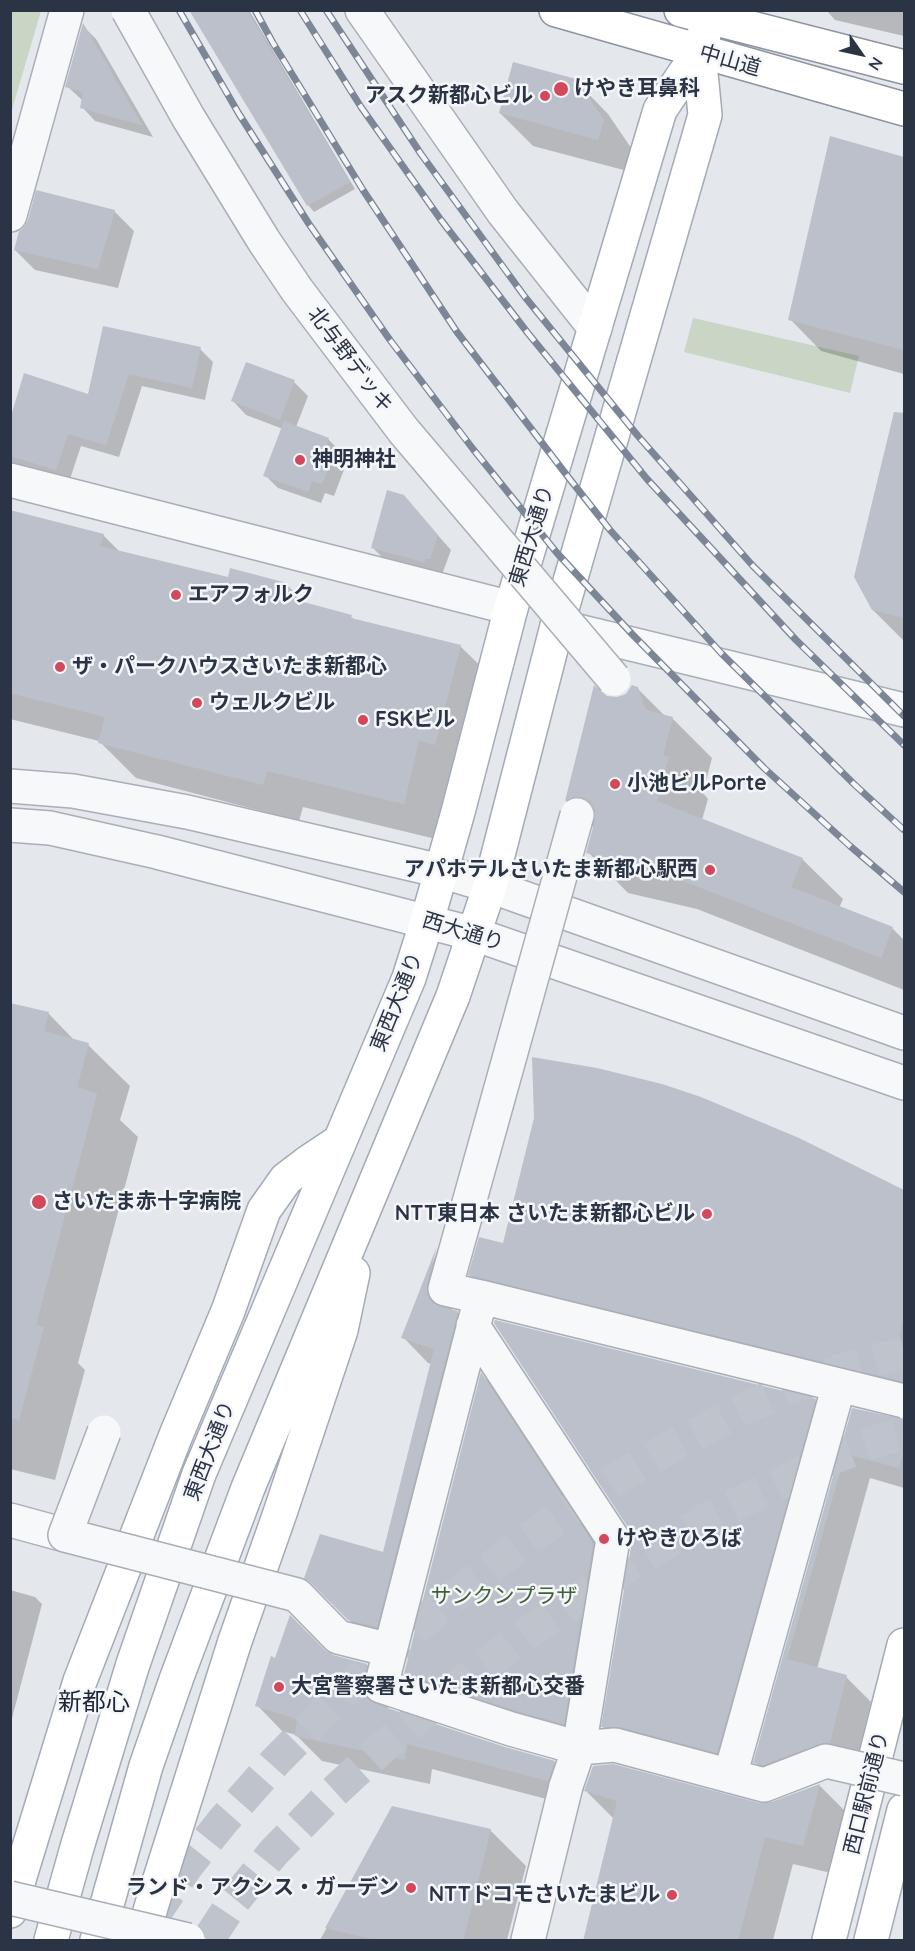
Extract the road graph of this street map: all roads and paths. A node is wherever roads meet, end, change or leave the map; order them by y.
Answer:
1 (67, 10) edge
2 (128, 10) edge
3 (362, 10) edge
4 (556, 10) edge
5 (700, 13) edge
6 (699, 52) junction
7 (904, 67) edge
8 (904, 109) edge
9 (15, 183) edge
10 (10, 215) edge
11 (595, 328) junction
12 (10, 480) edge
13 (511, 608) junction
14 (557, 626) junction
15 (614, 679) dead end
16 (904, 710) edge
17 (10, 786) edge
18 (577, 815) dead end
19 (10, 825) edge
20 (441, 871) junction
21 (490, 886) junction
22 (428, 921) junction
23 (474, 934) junction
24 (904, 1033) edge
25 (904, 1083) edge
26 (340, 1141) junction
27 (370, 1196) junction
28 (477, 1312) junction
29 (839, 1385) junction
30 (904, 1401) edge
31 (104, 1432) dead end
32 (10, 1520) edge
33 (65, 1535) junction
34 (904, 1646) edge
35 (390, 1650) junction
36 (579, 1748) junction
37 (730, 1776) junction
38 (904, 1779) edge
39 (904, 1810) edge
40 (10, 1898) edge
41 (10, 1911) edge
42 (51, 1941) edge
43 (97, 1941) edge
44 (142, 1941) edge
45 (188, 1941) edge
46 (528, 1941) edge
47 (829, 1941) edge
48 (871, 1941) edge

1 - 9 street
2 - 15 street, 北与野デッキ, bridge
3 - 11 street
4 - 6 main road, 中山道
5 - 6 main road, 東西大通り
5 - 7 main road, 中山道
6 - 8 main road, 中山道
6 - 11 main road, 東西大通り
6 - 14 main road, 東西大通り
9 - 10 street
11 - 13 main road, 東西大通り
12 - 13 street
13 - 20 main road, 東西大通り
14 - 16 street
14 - 21 main road, 東西大通り
17 - 20 street
18 - 28 street, bridge
19 - 22 street, 西大通り
20 - 21 street
20 - 22 main road, 東西大通り
21 - 23 main road, 東西大通り
21 - 24 street
22 - 23 street, 西大通り
22 - 26 main road, 東西大通り
23 - 25 street, 西大通り
23 - 27 main road, 東西大通り
26 - 41 main road
26 - 42 main road, 東西大通り
27 - 43 main road, 東西大通り
27 - 44 main road
28 - 29 street, bridge
28 - 35 street, bridge
28 - 36 street, bridge
29 - 30 street, bridge
29 - 37 street, bridge
31 - 33 street, bridge
32 - 33 street
33 - 35 street, bridge
34 - 47 main road, 西口駅前通り
35 - 36 street, bridge
36 - 37 street, bridge
36 - 46 street, bridge
37 - 38 street, bridge
39 - 48 main road, 西口駅前通り
40 - 45 street, bridge

